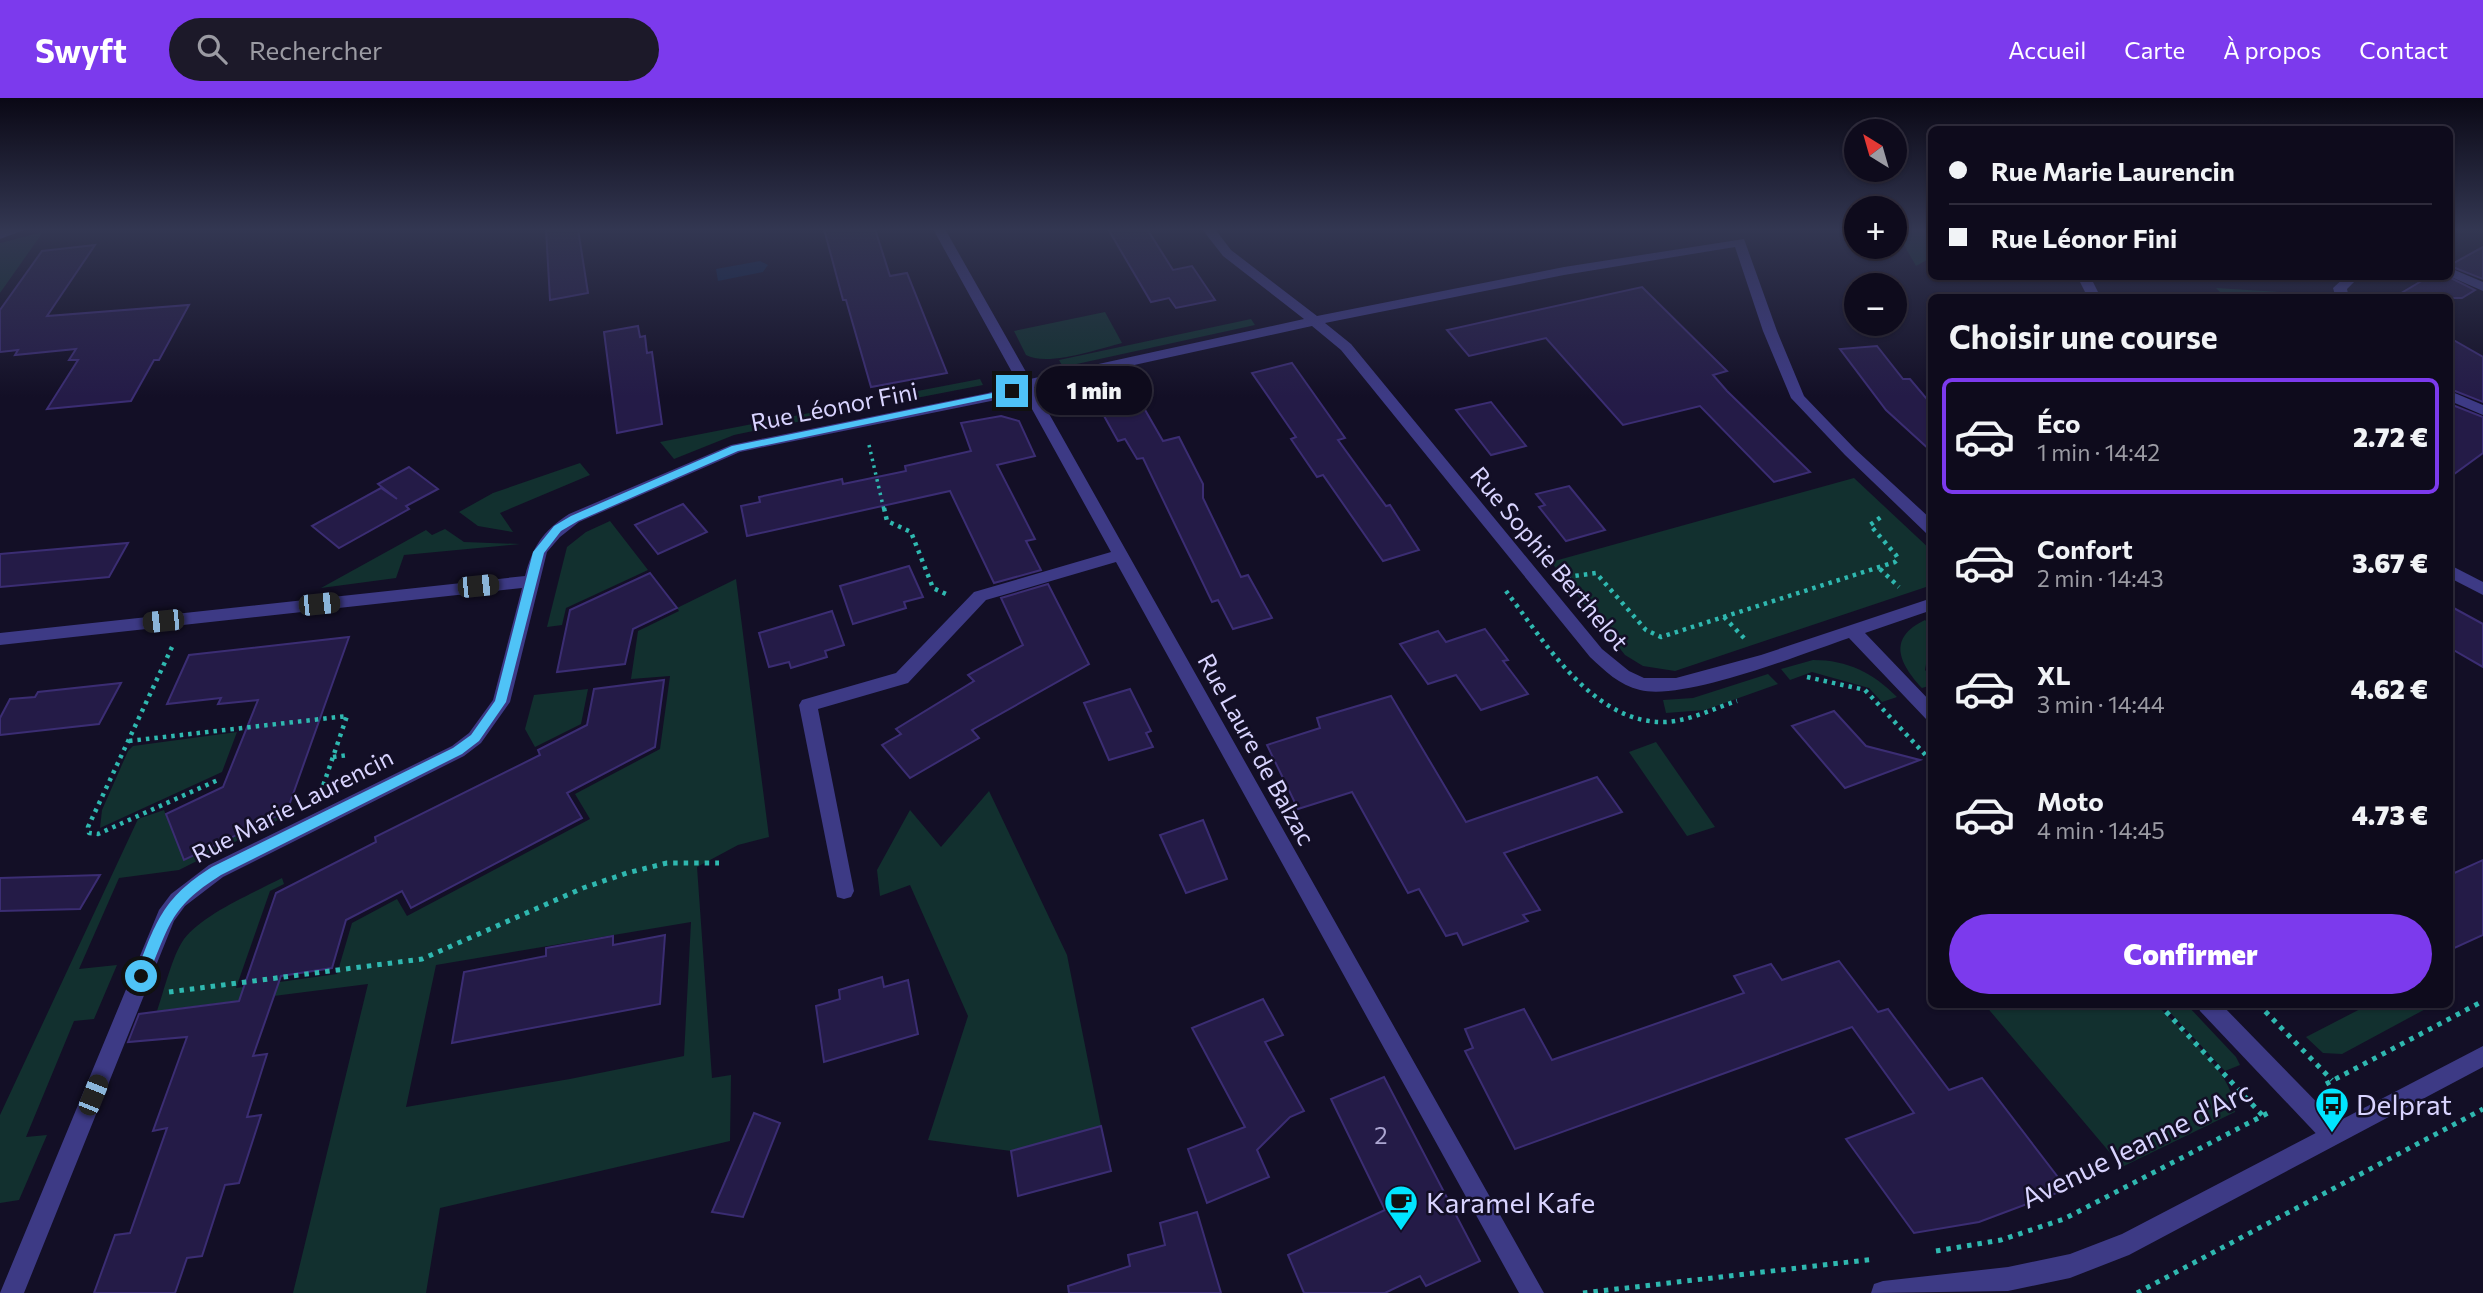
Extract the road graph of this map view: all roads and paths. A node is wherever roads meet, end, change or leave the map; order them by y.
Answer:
1 (970, 285) edge
2 (1269, 285) edge
3 (1487, 285) edge
4 (1756, 285) edge
5 (1315, 320) junction
6 (1025, 385) junction
7 (2453, 396) edge
8 (2483, 411) edge
9 (864, 423) junction
10 (1911, 510) junction
11 (1928, 525) edge
12 (1121, 555) junction
13 (2453, 573) edge
14 (531, 580) junction
15 (1502, 586) dead end
16 (1541, 586) junction
17 (2483, 589) edge
18 (1510, 596) junction
19 (1928, 605) edge
20 (971, 606) junction
21 (1724, 617) junction
22 (186, 618) junction
23 (1853, 631) junction
24 (0, 639) edge
25 (1764, 660) junction
26 (1740, 700) dead end
27 (1928, 710) edge
28 (128, 741) junction
29 (348, 755) dead end
30 (333, 757) junction
31 (1928, 758) edge
32 (219, 779) dead end
33 (310, 824) junction
34 (719, 863) dead end
35 (844, 891) dead end
36 (133, 996) junction
37 (2483, 1001) edge
38 (2163, 1008) edge
39 (2211, 1008) edge
40 (2262, 1008) edge
41 (2483, 1056) edge
42 (2332, 1080) junction
43 (2297, 1099) junction
44 (2483, 1109) edge
45 (2263, 1116) junction
46 (2332, 1134) junction
47 (1929, 1252) dead end
48 (1890, 1258) dead end
49 (12, 1293) edge
50 (1532, 1293) edge
51 (1583, 1293) edge
52 (1883, 1293) edge
53 (2137, 1293) edge

1 - 6 street, Rue Laure de Balzac
2 - 5 street, Rue Sophie Berthelot
3 - 5 street, Rue Léonor Fini
4 - 10 street
5 - 6 street, Rue Léonor Fini
5 - 16 street, Rue Sophie Berthelot
6 - 9 street, Rue Léonor Fini
6 - 12 street, Rue Laure de Balzac
7 - 8 street
9 - 14 street, Rue Léonor Fini
9 - 20 path
10 - 11 street
10 - 21 path
12 - 20 street
12 - 50 street, Rue Laure de Balzac
13 - 17 street
14 - 22 street
14 - 33 street, Rue Marie Laurencin
15 - 18 path
16 - 18 path
16 - 21 path
16 - 25 street, Rue Sophie Berthelot
18 - 26 path
19 - 23 street, Rue Sophie Berthelot
20 - 35 street
21 - 25 path
22 - 24 street
22 - 28 path
23 - 25 street, Rue Sophie Berthelot
23 - 27 street
25 - 31 path
28 - 30 path
28 - 32 path
29 - 30 path
30 - 33 path
33 - 36 street, Rue Marie Laurencin
34 - 36 path
36 - 49 street, Rue Marie Laurencin
37 - 42 path, Avenue Jeanne d'Arc
38 - 45 path
39 - 43 street
40 - 42 path
41 - 46 street
42 - 43 path, Avenue Jeanne d'Arc
43 - 45 path, Avenue Jeanne d'Arc
43 - 46 street
44 - 53 path
45 - 47 path, Avenue Jeanne d'Arc
46 - 52 street
48 - 51 path

